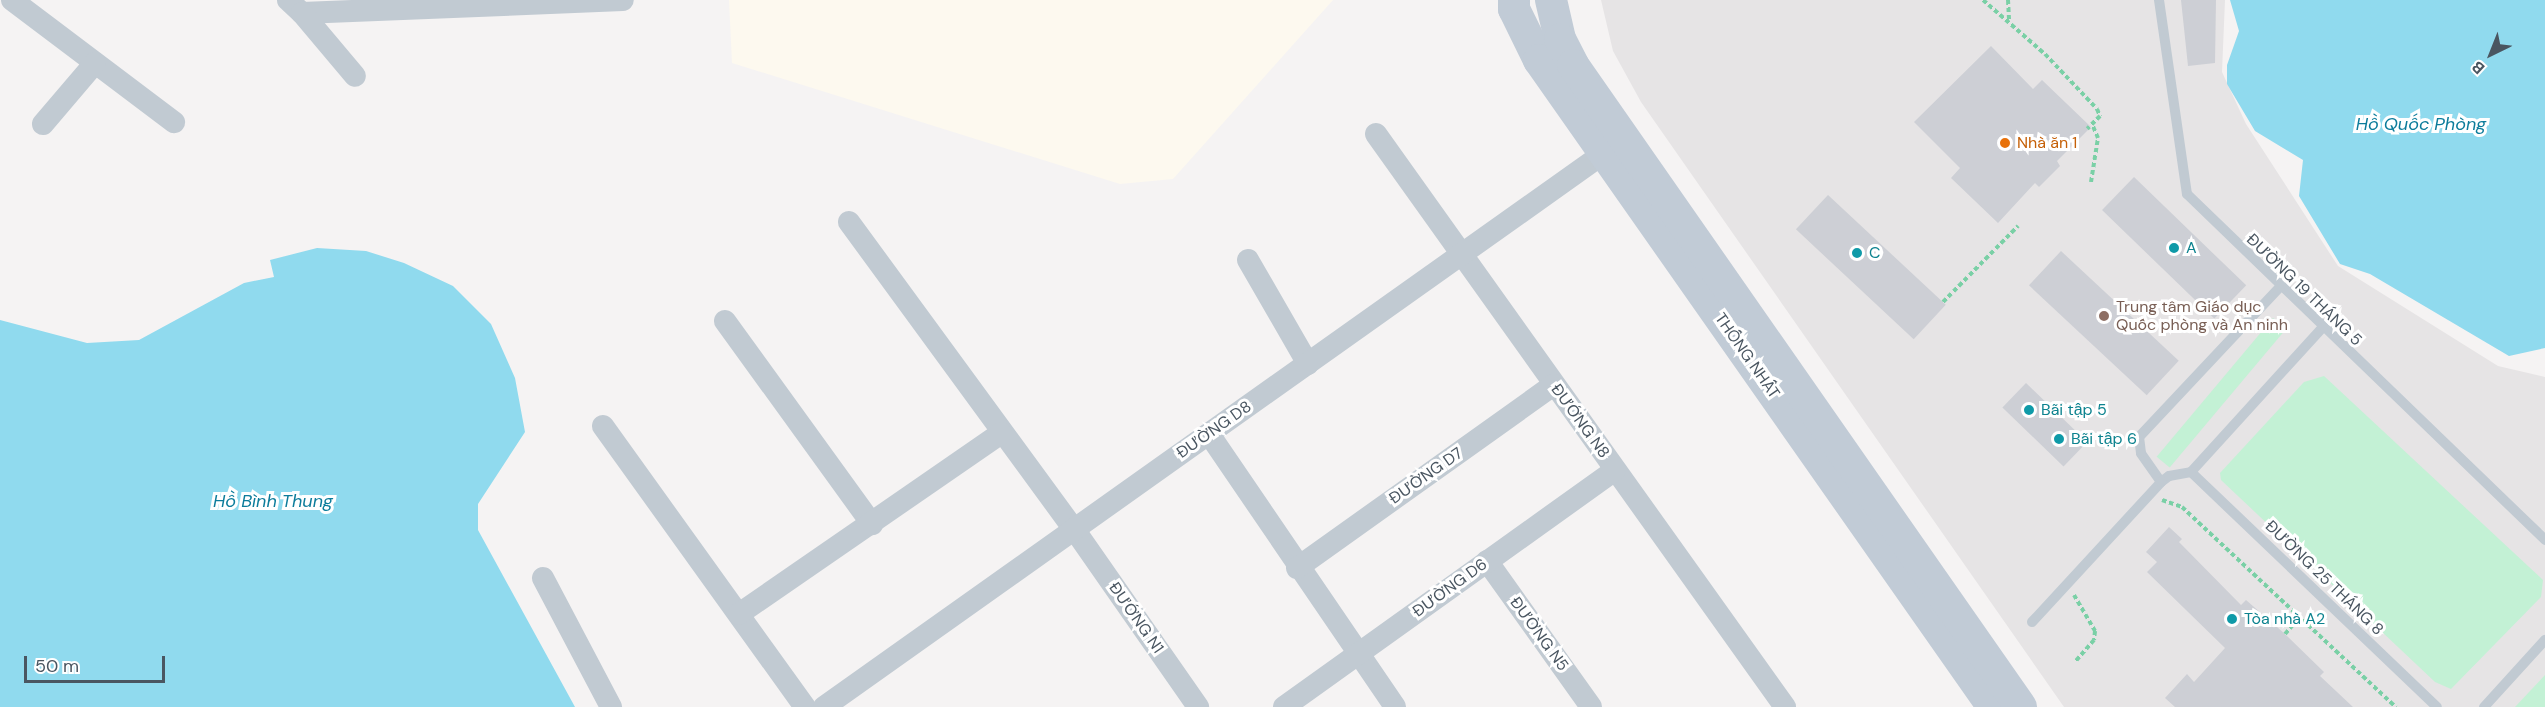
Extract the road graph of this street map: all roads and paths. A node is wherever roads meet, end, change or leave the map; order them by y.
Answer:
1 (12, 0) edge
2 (623, 0) edge
3 (1514, 0) edge
4 (1551, 0) edge
5 (1983, 0) edge
6 (2008, 0) edge
7 (2159, 0) edge
8 (295, 6) edge
9 (2008, 21) junction
10 (95, 63) junction
11 (355, 76) dead end
12 (174, 122) dead end
13 (43, 124) dead end
14 (2092, 124) junction
15 (2087, 129) dead end
16 (1376, 134) dead end
17 (1604, 153) junction
18 (2091, 182) dead end
19 (849, 222) dead end
20 (2018, 226) dead end
21 (1462, 255) junction
22 (1248, 260) dead end
23 (2280, 287) junction
24 (1943, 302) dead end
25 (725, 321) dead end
26 (2322, 328) junction
27 (1308, 364) junction
28 (1554, 384) junction
29 (603, 426) dead end
30 (1001, 433) junction
31 (1209, 434) junction
32 (1616, 470) junction
33 (2191, 472) junction
34 (2161, 482) junction
35 (2152, 506) dead end
36 (872, 524) junction
37 (1074, 530) junction
38 (2545, 540) edge
39 (1487, 561) junction
40 (1298, 568) junction
41 (543, 578) dead end
42 (2070, 589) dead end
43 (739, 614) junction
44 (2300, 617) junction
45 (2032, 622) dead end
46 (2285, 634) dead end
47 (2545, 640) edge
48 (1358, 654) junction
49 (2076, 661) dead end
50 (1995, 700) edge
51 (610, 707) edge
52 (805, 707) edge
53 (824, 707) edge
54 (1198, 707) edge
55 (1284, 707) edge
56 (1395, 707) edge
57 (1591, 707) edge
58 (1785, 707) edge
59 (2396, 707) edge
60 (2436, 707) edge
61 (2484, 707) edge

1 - 10 street
2 - 8 street
3 - 17 main road, THỐNG NHẤT
4 - 50 main road, THỐNG NHẤT
5 - 9 path
6 - 9 path
7 - 23 lane, ĐƯỜNG 19 THÁNG 5
8 - 11 street
9 - 14 path
10 - 12 street
10 - 13 street
14 - 15 path
14 - 18 path
16 - 21 street, ĐƯỚNG N8
17 - 21 street, ĐƯỜNG D8
17 - 50 main road, THỐNG NHẤT
19 - 30 street, ĐƯỚNG N1
20 - 24 path
21 - 27 street, ĐƯỜNG D8
21 - 28 street, ĐƯỚNG N8
22 - 27 street
23 - 26 lane, ĐƯỜNG 19 THÁNG 5
23 - 34 lane
25 - 36 street
26 - 33 lane
26 - 38 lane, ĐƯỜNG 19 THÁNG 5
27 - 31 street, ĐƯỜNG D8
28 - 32 street, ĐƯỚNG N8
28 - 40 street, ĐƯỜNG D7
29 - 43 street
30 - 36 street
30 - 37 street, ĐƯỚNG N1
31 - 37 street, ĐƯỜNG D8
31 - 40 street
32 - 39 street, ĐƯỜNG D6
32 - 58 street, ĐƯỚNG N8
33 - 34 lane
33 - 60 lane, ĐƯỜNG 25 THÁNG 8
34 - 45 lane
35 - 44 path
36 - 43 street
37 - 53 street, ĐƯỜNG D8
37 - 54 street, ĐƯỚNG N1
39 - 48 street, ĐƯỜNG D6
39 - 57 street, ĐƯỜNG N5
40 - 48 street
41 - 51 street
42 - 49 path
43 - 52 street
44 - 46 path
44 - 59 path
47 - 61 lane
48 - 55 street, ĐƯỜNG D6
48 - 56 street

